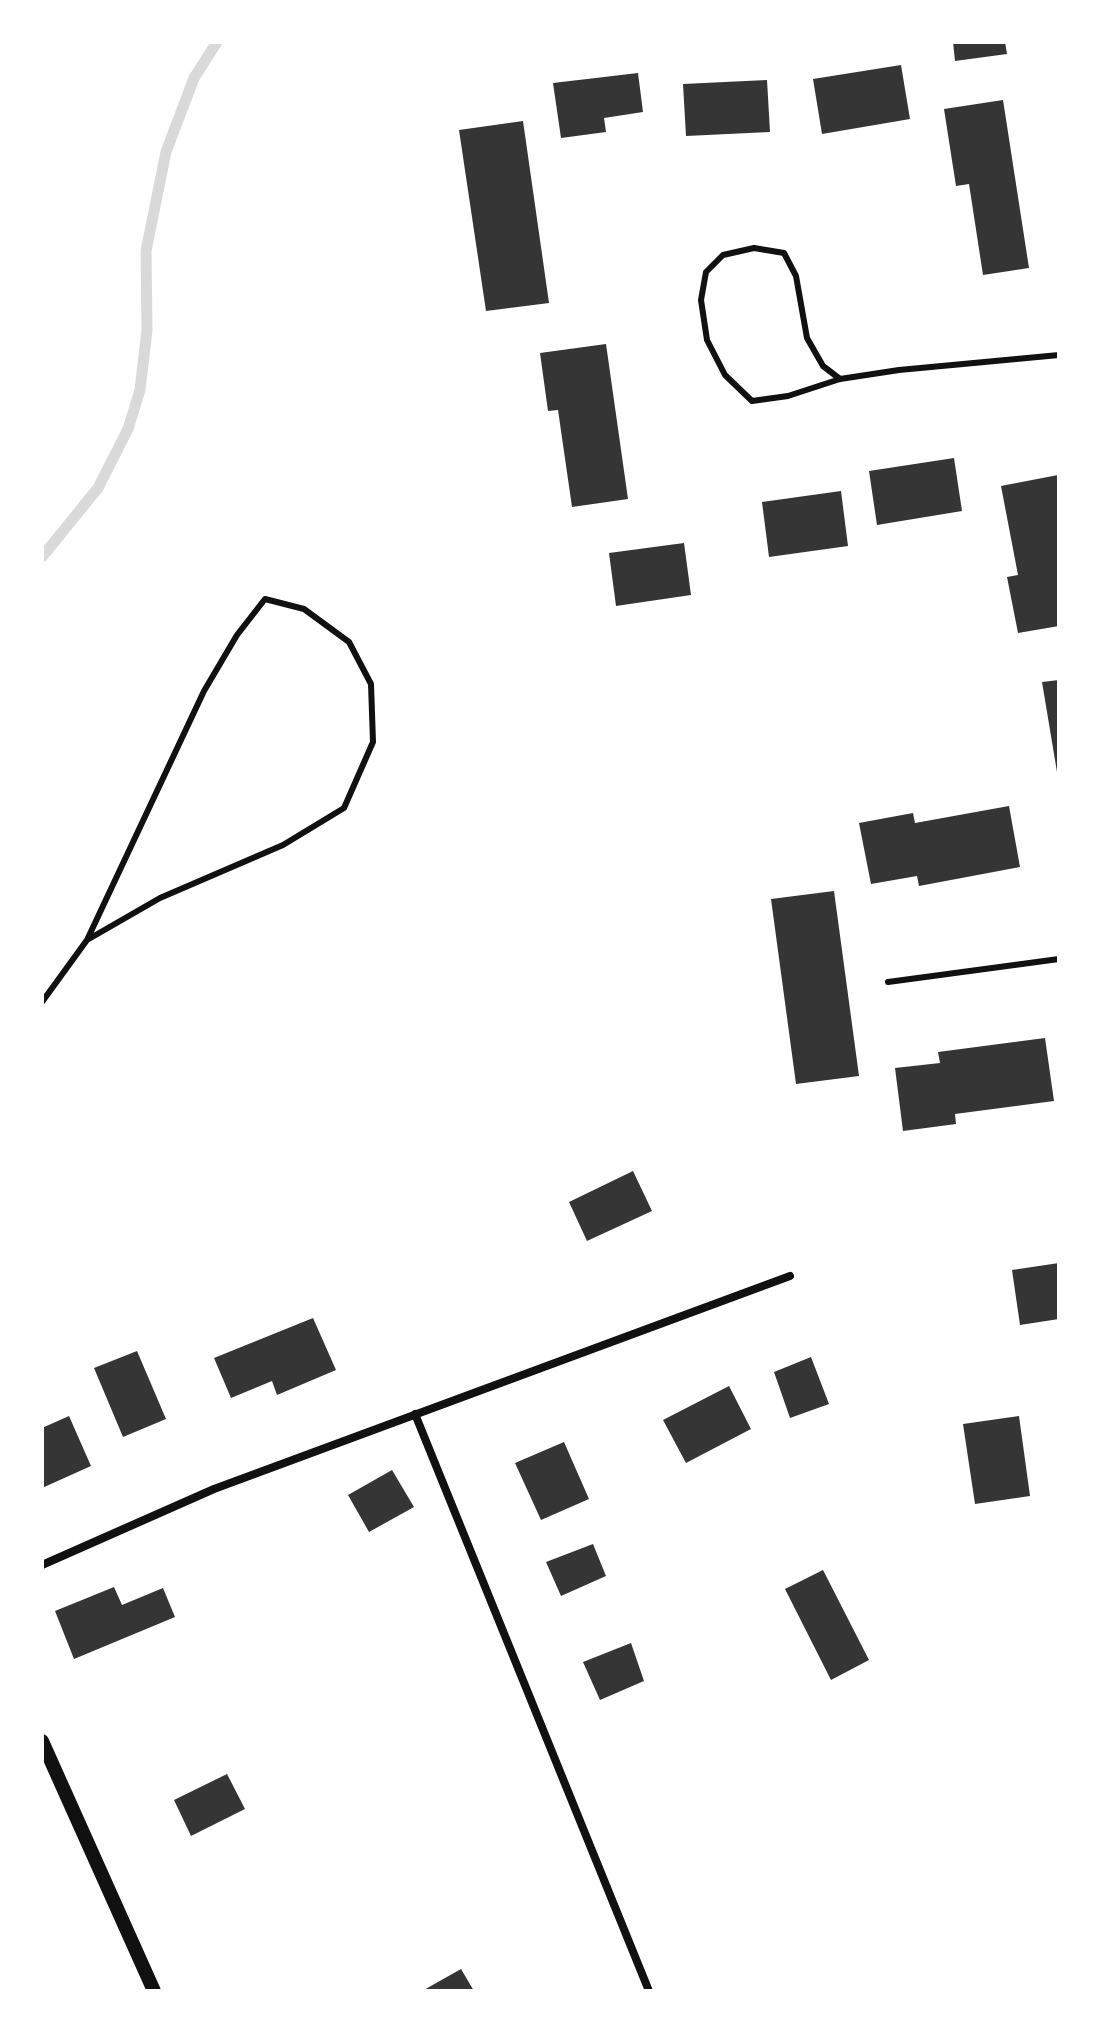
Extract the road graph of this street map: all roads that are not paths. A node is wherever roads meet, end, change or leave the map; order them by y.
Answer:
1 (1059, 355) edge
2 (840, 379) junction
3 (87, 940) junction
4 (1059, 959) edge
5 (888, 982) dead end
6 (42, 1002) edge
7 (790, 1276) dead end
8 (415, 1414) junction
9 (42, 1565) edge
10 (42, 1741) edge
11 (154, 1991) edge
12 (649, 1991) edge

1 - 2 lane
2 - 2 lane
3 - 3 lane
3 - 6 lane
4 - 5 lane
7 - 8 street
8 - 9 street
8 - 12 street
10 - 11 street

